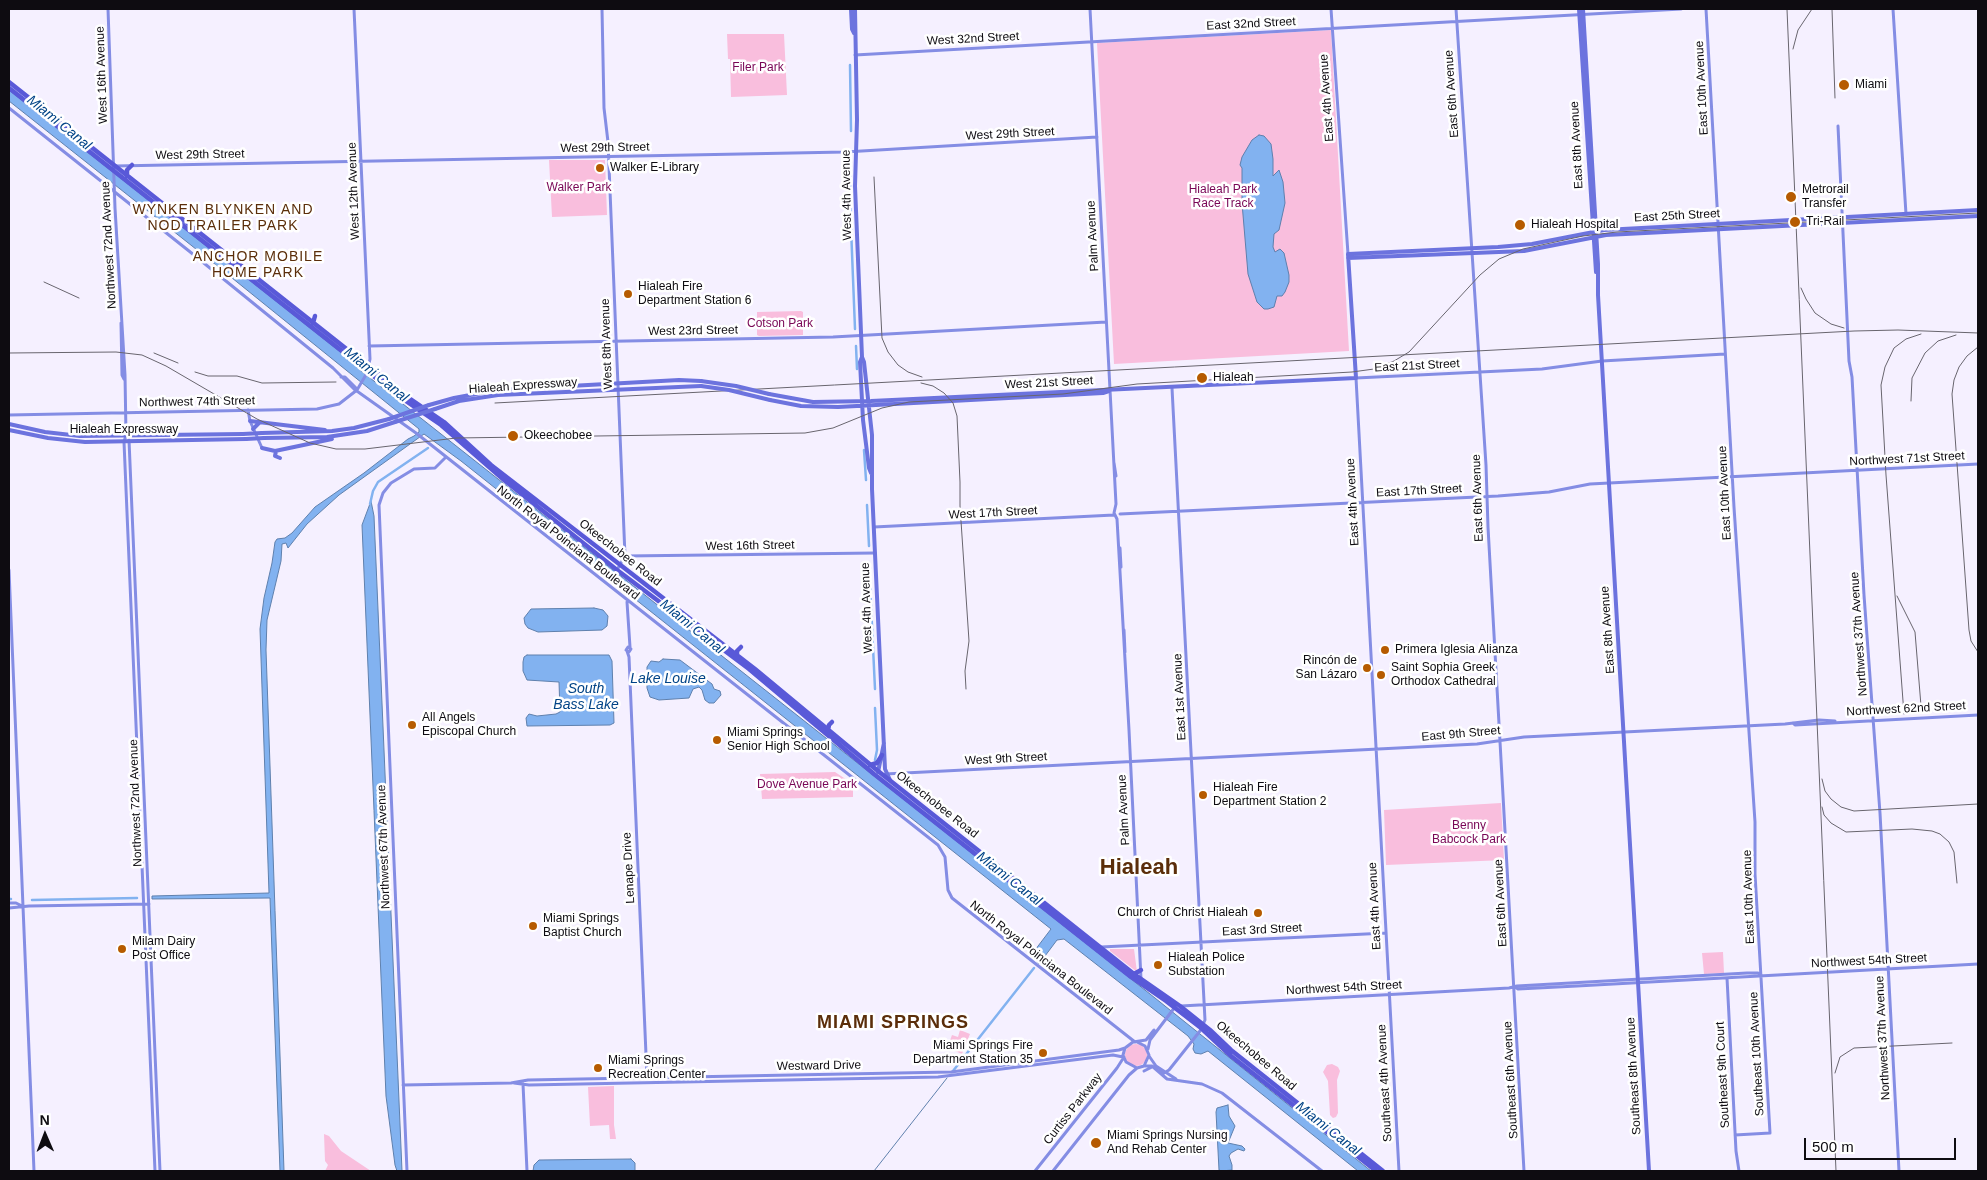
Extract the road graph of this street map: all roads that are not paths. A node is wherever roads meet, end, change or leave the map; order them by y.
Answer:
1 (108, 9) edge
2 (354, 9) edge
3 (602, 9) edge
4 (851, 9) edge
5 (855, 9) edge
6 (1090, 9) edge
7 (1331, 9) edge
8 (1456, 9) edge
9 (1579, 9) edge
10 (1583, 9) edge
11 (1682, 9) edge
12 (1706, 9) edge
13 (1893, 9) edge
14 (1582, 14) junction
15 (1456, 20) junction
16 (1332, 28) junction
17 (854, 33) junction
18 (1092, 41) junction
19 (855, 55) junction
20 (9, 82) edge
21 (9, 88) edge
22 (9, 108) edge
23 (1838, 126) dead end
24 (1097, 137) junction
25 (856, 152) junction
26 (608, 156) junction
27 (362, 162) junction
28 (132, 166) junction
29 (114, 170) junction
30 (128, 176) junction
31 (112, 185) junction
32 (115, 192) junction
33 (124, 199) junction
34 (115, 205) junction
35 (1978, 210) edge
36 (1906, 214) junction
37 (1978, 216) edge
38 (1843, 217) junction
39 (1756, 222) junction
40 (1843, 223) junction
41 (1718, 224) junction
42 (1756, 227) junction
43 (1718, 230) junction
44 (1594, 231) junction
45 (1594, 236) junction
46 (1471, 250) junction
47 (1348, 256) junction
48 (295, 314) junction
49 (315, 316) dead end
50 (305, 317) junction
51 (1106, 322) junction
52 (313, 323) junction
53 (861, 336) junction
54 (616, 342) junction
55 (369, 346) junction
56 (1725, 354) junction
57 (862, 357) junction
58 (1602, 361) junction
59 (367, 371) junction
60 (337, 373) junction
61 (1480, 373) junction
62 (336, 377) dead end
63 (1356, 378) junction
64 (702, 383) junction
65 (617, 384) junction
66 (358, 388) junction
67 (1172, 388) junction
68 (618, 390) junction
69 (1109, 391) junction
70 (869, 403) junction
71 (862, 404) junction
72 (248, 410) junction
73 (125, 412) junction
74 (9, 415) edge
75 (250, 422) junction
76 (259, 423) junction
77 (9, 424) edge
78 (253, 429) junction
79 (9, 430) edge
80 (332, 431) junction
81 (126, 435) junction
82 (340, 435) junction
83 (127, 442) junction
84 (262, 448) joint
85 (276, 451) junction
86 (446, 457) junction
87 (280, 458) dead end
88 (1978, 464) edge
89 (1857, 470) junction
90 (1837, 471) joint
91 (126, 473) junction
92 (871, 473) junction
93 (1732, 476) junction
94 (1609, 483) junction
95 (131, 488) junction
96 (1487, 496) junction
97 (127, 501) junction
98 (132, 501) junction
99 (1364, 502) junction
100 (1117, 509) junction
101 (1179, 512) junction
102 (1117, 516) junction
103 (874, 527) junction
104 (875, 553) junction
105 (625, 556) junction
106 (618, 568) junction
107 (9, 570) edge
108 (628, 601) junction
109 (689, 619) junction
110 (691, 626) junction
111 (717, 646) junction
112 (741, 647) dead end
113 (727, 648) junction
114 (737, 655) junction
115 (755, 668) junction
116 (749, 669) junction
117 (783, 698) junction
118 (793, 700) junction
119 (1978, 715) edge
120 (1874, 719) junction
121 (810, 721) junction
122 (832, 722) dead end
123 (1818, 722) joint
124 (820, 723) junction
125 (1750, 726) junction
126 (828, 730) junction
127 (1624, 732) junction
128 (1500, 740) junction
129 (884, 743) junction
130 (1376, 748) junction
131 (882, 755) junction
132 (1192, 758) junction
133 (1130, 761) junction
134 (870, 765) junction
135 (880, 774) junction
136 (1018, 888) junction
137 (1028, 890) junction
138 (9, 903) edge
139 (144, 904) junction
140 (149, 904) junction
141 (22, 906) junction
142 (9, 908) edge
143 (1386, 933) junction
144 (1077, 934) junction
145 (1201, 942) junction
146 (1140, 946) junction
147 (1101, 948) junction
148 (1978, 964) edge
149 (1889, 968) junction
150 (1140, 970) junction
151 (1134, 974) junction
152 (1761, 975) junction
153 (1726, 976) junction
154 (1701, 978) junction
155 (1141, 979) junction
156 (1639, 981) junction
157 (1576, 983) junction
158 (1143, 986) junction
159 (1514, 987) junction
160 (1551, 988) junction
161 (1389, 994) junction
162 (1204, 1004) junction
163 (1175, 1008) junction
164 (1162, 1023) junction
165 (1201, 1028) junction
166 (1124, 1035) junction
167 (1136, 1042) junction
168 (1125, 1047) junction
169 (1148, 1050) junction
170 (1149, 1056) junction
171 (1124, 1057) junction
172 (1144, 1066) junction
173 (1152, 1067) junction
174 (1137, 1068) junction
175 (1170, 1069) junction
176 (1144, 1071) dead end
177 (1158, 1071) junction
178 (1165, 1073) junction
179 (647, 1078) junction
180 (1174, 1078) junction
181 (1179, 1080) junction
182 (523, 1082) junction
183 (403, 1085) junction
184 (1320, 1127) junction
185 (1329, 1129) junction
186 (1735, 1135) junction
187 (34, 1171) edge
188 (156, 1171) edge
189 (160, 1171) edge
190 (407, 1171) edge
191 (527, 1171) edge
192 (1035, 1171) edge
193 (1053, 1171) edge
194 (1322, 1171) edge
195 (1376, 1171) edge
196 (1383, 1171) edge
197 (1399, 1171) edge
198 (1524, 1171) edge
199 (1649, 1171) edge
200 (1739, 1171) edge
201 (1899, 1171) edge

1 - 29 street, West 16th Avenue
2 - 27 street, West 12th Avenue
3 - 26 street, West 8th Avenue
4 - 17 main road, West 4th Avenue
5 - 17 main road, West 4th Avenue
6 - 18 street, Palm Avenue
7 - 16 street, East 4th Avenue
8 - 15 street, East 6th Avenue
9 - 14 main road, East 8th Avenue
10 - 14 main road, East 8th Avenue
11 - 14 street, East 32nd Street
12 - 41 street, East 10th Avenue
13 - 36 street
14 - 15 street, East 32nd Street
14 - 44 main road, East 8th Avenue
15 - 16 street, East 32nd Street
15 - 46 street, East 6th Avenue
16 - 18 street, East 32nd Street
16 - 47 street, East 4th Avenue
17 - 19 main road, West 4th Avenue
18 - 19 street, West 32nd Street
18 - 24 street, Palm Avenue
19 - 25 main road, West 4th Avenue
20 - 29 highway, Okeechobee Road
21 - 29 highway, Okeechobee Road
22 - 31 street, North Royal Poinciana Boulevard
23 - 38 street, Northwest 37th Avenue
24 - 25 street, West 29th Street
24 - 51 street, Palm Avenue
25 - 26 street, West 29th Street
25 - 53 main road, West 4th Avenue
26 - 27 street, West 29th Street
26 - 54 street, West 8th Avenue
27 - 28 street, West 29th Street
27 - 55 street, West 12th Avenue
28 - 29 street, West 29th Street
28 - 30 highway
29 - 30 highway, Okeechobee Road
29 - 31 street, Northwest 72nd Avenue
29 - 48 highway, Okeechobee Road
30 - 50 highway, Okeechobee Road
31 - 32 street, Northwest 72nd Avenue
31 - 32 street, North Royal Poinciana Boulevard
32 - 33 street, North Royal Poinciana Boulevard
32 - 34 street, Northwest 72nd Avenue
33 - 34 street
33 - 60 street, North Royal Poinciana Boulevard
34 - 73 street, Northwest 72nd Avenue
35 - 36 main road, East 25th Street
36 - 38 main road, East 25th Street
37 - 40 main road
38 - 39 main road, East 25th Street
38 - 40 street, Northwest 37th Avenue
39 - 41 main road, East 25th Street
39 - 42 main road
40 - 42 main road
40 - 89 street, Northwest 37th Avenue
41 - 43 street, East 10th Avenue
41 - 44 main road, East 25th Street
42 - 43 main road
43 - 45 main road
43 - 56 street, East 10th Avenue
44 - 45 main road, East 8th Avenue
44 - 46 main road, East 25th Street
45 - 46 main road
45 - 58 main road, East 8th Avenue
46 - 47 main road
46 - 61 street, East 6th Avenue
47 - 63 main road, East 4th Avenue
48 - 50 highway
48 - 59 highway, Okeechobee Road
49 - 52 highway
50 - 52 highway, Okeechobee Road
51 - 53 street, West 23rd Street
51 - 69 street, Palm Avenue
52 - 59 highway, Okeechobee Road
53 - 54 street, West 23rd Street
53 - 57 main road, West 4th Avenue
54 - 55 street, West 23rd Street
54 - 65 street, West 8th Avenue
55 - 59 street, West 12th Avenue
56 - 58 street, East 21st Street
56 - 93 street, East 10th Avenue
57 - 70 main road, West 4th Avenue
57 - 71 main road, West 4th Avenue
58 - 61 street, East 21st Street
58 - 94 main road, East 8th Avenue
59 - 66 street, Northwest 74th Street
59 - 106 highway, Okeechobee Road
60 - 62 street
60 - 66 street, North Royal Poinciana Boulevard
61 - 63 street, East 21st Street
61 - 96 street, East 6th Avenue
63 - 67 main road, East 21st Street
63 - 99 street, East 4th Avenue
64 - 65 main road, Hialeah Expressway
64 - 68 main road, Hialeah Expressway
64 - 71 main road, Hialeah Expressway, bridge
65 - 68 street, West 8th Avenue
65 - 80 main road, Hialeah Expressway, bridge
66 - 72 street, Northwest 74th Street
66 - 86 street, North Royal Poinciana Boulevard
67 - 69 main road, East 21st Street
67 - 101 street, East 1st Avenue
68 - 82 main road, Hialeah Expressway, bridge
68 - 105 street, West 8th Avenue
69 - 70 main road, West 21st Street
69 - 100 street, Palm Avenue
70 - 71 main road, West 21st Street
70 - 92 main road, West 4th Avenue
71 - 92 main road, West 4th Avenue
72 - 73 street, Northwest 74th Street
72 - 75 street
73 - 74 street, Northwest 74th Street
73 - 81 street, Northwest 72nd Avenue
75 - 76 main road
75 - 78 street
76 - 78 main road
76 - 80 main road
77 - 81 main road, Hialeah Expressway
78 - 84 street
79 - 83 main road, Hialeah Expressway
80 - 81 main road, Hialeah Expressway, bridge
81 - 83 street, Northwest 72nd Avenue
82 - 83 main road, Hialeah Expressway, bridge
82 - 85 main road
83 - 91 street, Northwest 72nd Avenue
83 - 95 street, Northwest 72nd Avenue
84 - 85 main road
85 - 87 main road
86 - 108 street, North Royal Poinciana Boulevard
86 - 183 street, Northwest 67th Avenue
88 - 89 street, Northwest 71st Street
89 - 90 street, Northwest 71st Street
89 - 120 street, Northwest 37th Avenue
90 - 93 street, East 17th Street
91 - 95 street
91 - 97 street, Northwest 72nd Avenue
92 - 103 main road, West 4th Avenue
93 - 94 street, East 17th Street
93 - 125 street, East 10th Avenue
94 - 96 street, East 17th Street
94 - 127 main road, East 8th Avenue
95 - 98 street, Northwest 72nd Avenue
96 - 99 street, East 17th Street
96 - 128 street, East 6th Avenue
97 - 98 street
97 - 139 street, Northwest 72nd Avenue
98 - 140 street, Northwest 72nd Avenue
99 - 101 street, East 17th Street
99 - 130 street, East 4th Avenue
100 - 102 street
100 - 102 street
101 - 102 street, East 17th Street
101 - 132 street, East 1st Avenue
102 - 103 street, West 17th Street
102 - 133 street, Palm Avenue
103 - 104 main road, West 4th Avenue
104 - 105 street, West 16th Street
104 - 129 main road, West 4th Avenue
105 - 106 street, West 8th Avenue
106 - 109 highway, Okeechobee Road
106 - 110 highway, Okeechobee Road
107 - 141 street
108 - 166 street, North Royal Poinciana Boulevard
108 - 179 street, Lenape Drive
109 - 110 highway
109 - 113 highway, Okeechobee Road
110 - 111 highway, Okeechobee Road
111 - 113 highway
111 - 116 highway, Okeechobee Road
112 - 114 highway
113 - 114 highway, Okeechobee Road
114 - 115 highway, Okeechobee Road
115 - 116 highway
115 - 118 highway, Okeechobee Road
116 - 117 highway, Okeechobee Road
117 - 118 highway
117 - 121 highway, Okeechobee Road
118 - 124 highway, Okeechobee Road
119 - 120 street, Northwest 62nd Street
120 - 123 street, Northwest 62nd Street
120 - 149 street, Northwest 37th Avenue
121 - 124 highway
121 - 135 highway, Okeechobee Road
122 - 126 highway
123 - 125 street, East 9th Street
124 - 126 highway, Okeechobee Road
125 - 127 street, East 9th Street
125 - 152 street, East 10th Avenue
126 - 134 highway, Okeechobee Road
127 - 128 street, East 9th Street
127 - 156 main road, East 8th Avenue
128 - 130 street, East 9th Street
128 - 159 street, East 6th Avenue
129 - 131 main road, West 4th Avenue
129 - 135 main road, West 4th Avenue
130 - 132 street, East 9th Street
130 - 143 street, East 4th Avenue
131 - 134 highway
131 - 135 main road, West 4th Avenue
132 - 133 street, East 9th Street
132 - 145 street, East 1st Avenue
133 - 135 street, West 9th Street
133 - 146 street, Palm Avenue
134 - 135 highway, Okeechobee Road
135 - 136 highway, Okeechobee Road
135 - 137 highway, Okeechobee Road
136 - 137 highway
136 - 144 highway, Okeechobee Road
137 - 147 highway, Okeechobee Road
138 - 141 street
139 - 140 street
139 - 141 street
139 - 188 street, Northwest 72nd Avenue
140 - 189 street, Northwest 72nd Avenue
141 - 142 street
141 - 187 street
143 - 145 street, East 3rd Street
143 - 161 street, East 4th Avenue
144 - 147 highway
144 - 158 highway, Okeechobee Road
145 - 146 street, East 3rd Street
145 - 162 street, East 1st Avenue
146 - 147 street, East 3rd Street
146 - 150 street, Palm Avenue
147 - 151 highway, Okeechobee Road
148 - 149 street, Northwest 54th Street
149 - 152 street, Northwest 54th Street
149 - 201 street, Northwest 37th Avenue
150 - 151 highway
150 - 155 street, Palm Avenue
151 - 155 highway, Okeechobee Road
152 - 153 street, Northwest 54th Street
152 - 186 street, Southeast 10th Avenue
153 - 154 street, Northwest 54th Street
153 - 186 street, Southeast 9th Court
154 - 156 street, Northwest 54th Street
154 - 156 street, Northwest 54th Street
155 - 158 highway
155 - 163 highway, Okeechobee Road
156 - 157 street, Northwest 54th Street
156 - 160 street, Northwest 54th Street
156 - 199 main road, Southeast 8th Avenue
157 - 159 street, Northwest 54th Street
157 - 160 street
158 - 163 highway, Okeechobee Road
159 - 160 street, Northwest 54th Street
159 - 161 street, Northwest 54th Street
159 - 198 street, Southeast 6th Avenue
161 - 162 street, Northwest 54th Street
161 - 197 street, Southeast 4th Avenue
162 - 163 street, Northwest 54th Street
162 - 165 street, East 1st Avenue
163 - 164 street
163 - 165 highway, Okeechobee Road
164 - 167 street
164 - 169 street
165 - 175 street
165 - 184 highway, Okeechobee Road
165 - 185 highway, Okeechobee Road
166 - 167 street, North Royal Poinciana Boulevard
166 - 168 street
167 - 168 street
167 - 169 street
168 - 171 street
168 - 179 street, Westward Drive
169 - 170 street
170 - 172 street
170 - 178 street
171 - 174 street
171 - 182 street, Westward Drive
171 - 192 street, Curtiss Parkway
172 - 173 street
172 - 174 street
173 - 176 street
173 - 177 street
174 - 193 street, Curtiss Parkway
175 - 178 street
175 - 180 street
177 - 178 street
177 - 181 street
178 - 180 street
179 - 182 street, Westward Drive
180 - 181 street
181 - 194 street
182 - 183 street, Westward Drive
182 - 191 street
183 - 190 street, Northwest 67th Avenue
184 - 185 highway
184 - 195 highway, Okeechobee Road
185 - 196 highway, Okeechobee Road
186 - 200 street, Southeast 9th Court

